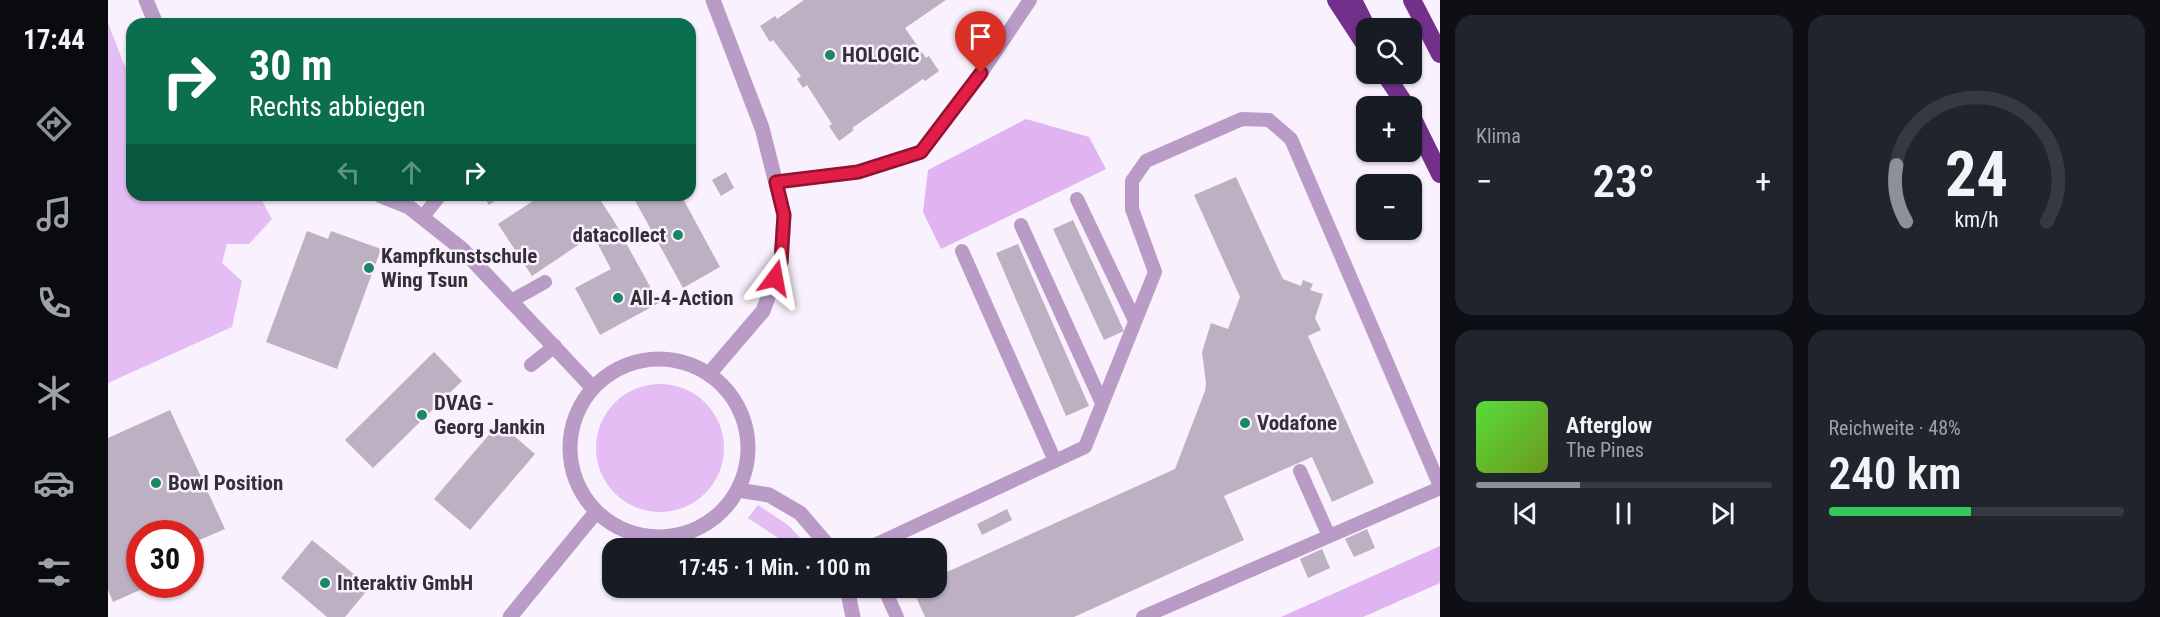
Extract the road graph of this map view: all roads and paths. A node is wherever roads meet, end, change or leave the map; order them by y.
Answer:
1 (146, 0) edge
2 (1030, 0) edge
3 (1336, 0) edge
4 (1353, 0) edge
5 (1412, 0) edge
6 (716, 1) edge
7 (154, 18) edge
8 (1362, 18) edge
9 (1356, 31) edge
10 (1440, 54) edge
11 (1422, 137) edge
12 (1440, 174) edge
13 (776, 182) junction
14 (1077, 199) dead end
15 (394, 201) edge
16 (435, 201) edge
17 (422, 218) junction
18 (1021, 225) dead end
19 (962, 251) dead end
20 (545, 282) dead end
21 (511, 301) junction
22 (1135, 321) junction
23 (555, 346) junction
24 (531, 365) dead end
25 (710, 374) junction
26 (592, 387) junction
27 (1102, 403) junction
28 (1055, 461) junction
29 (1300, 471) dead end
30 (1440, 487) edge
31 (738, 490) junction
32 (596, 512) junction
33 (1329, 536) junction
34 (822, 538) edge
35 (890, 538) edge
36 (849, 598) edge
37 (888, 598) edge
38 (510, 617) edge
39 (854, 617) edge
40 (897, 617) edge
41 (1143, 617) edge

1 - 7 street
2 - 13 lane
3 - 9 highway
4 - 8 highway
5 - 10 highway
6 - 13 street
11 - 12 highway
13 - 25 street
14 - 22 lane
15 - 17 street
16 - 17 lane
17 - 21 street
18 - 27 lane
19 - 28 lane
20 - 21 lane
21 - 23 street
22 - 27 lane
22 - 30 lane
23 - 24 lane
23 - 26 street
25 - 26 street
25 - 31 street
26 - 32 street
27 - 28 lane
28 - 35 lane
29 - 33 lane
30 - 33 lane
31 - 32 street
31 - 34 street
32 - 38 street
33 - 41 lane
36 - 39 street
37 - 40 lane

